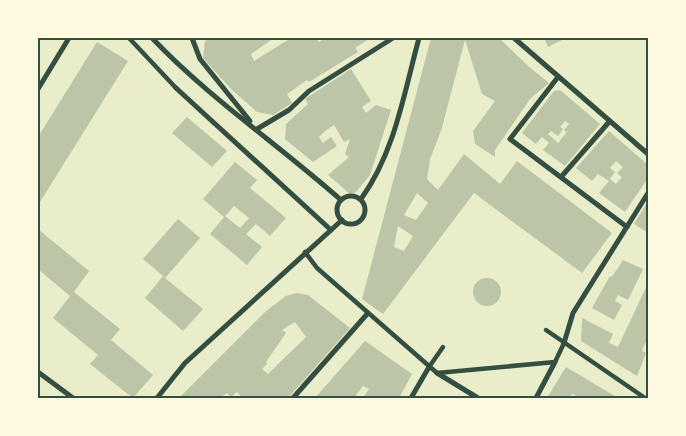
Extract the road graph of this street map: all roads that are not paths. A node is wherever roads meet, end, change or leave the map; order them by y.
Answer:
1 (69, 38) edge
2 (129, 38) edge
3 (152, 38) edge
4 (192, 38) edge
5 (393, 38) edge
6 (420, 38) edge
7 (514, 38) edge
8 (558, 77) junction
9 (176, 88) joint
10 (38, 89) edge
11 (609, 122) junction
12 (257, 129) junction
13 (648, 154) edge
14 (561, 177) junction
15 (648, 194) edge
16 (361, 199) junction
17 (340, 200) junction
18 (342, 220) junction
19 (628, 227) junction
20 (331, 230) junction
21 (305, 252) junction
22 (368, 313) junction
23 (546, 330) dead end
24 (564, 343) junction
25 (443, 347) dead end
26 (555, 362) junction
27 (430, 367) junction
28 (38, 372) edge
29 (437, 373) junction
30 (73, 398) edge
31 (157, 398) edge
32 (293, 398) edge
33 (411, 398) edge
34 (478, 398) edge
35 (536, 398) edge
36 (645, 398) edge

1 - 10 street
2 - 9 street
3 - 12 street
4 - 12 street
5 - 12 street
6 - 16 street
7 - 8 street
8 - 11 street
8 - 14 street
9 - 20 street
11 - 13 street
11 - 14 street
12 - 17 street
14 - 19 street
15 - 19 street
16 - 17 street
16 - 18 street
17 - 18 street
18 - 20 street
19 - 24 street
20 - 21 street
21 - 22 street
21 - 31 street
22 - 27 street
22 - 32 street
23 - 24 street
24 - 26 street
24 - 36 street
25 - 27 street
26 - 29 street
26 - 35 street
27 - 29 street
27 - 33 street
28 - 30 street
29 - 34 street

